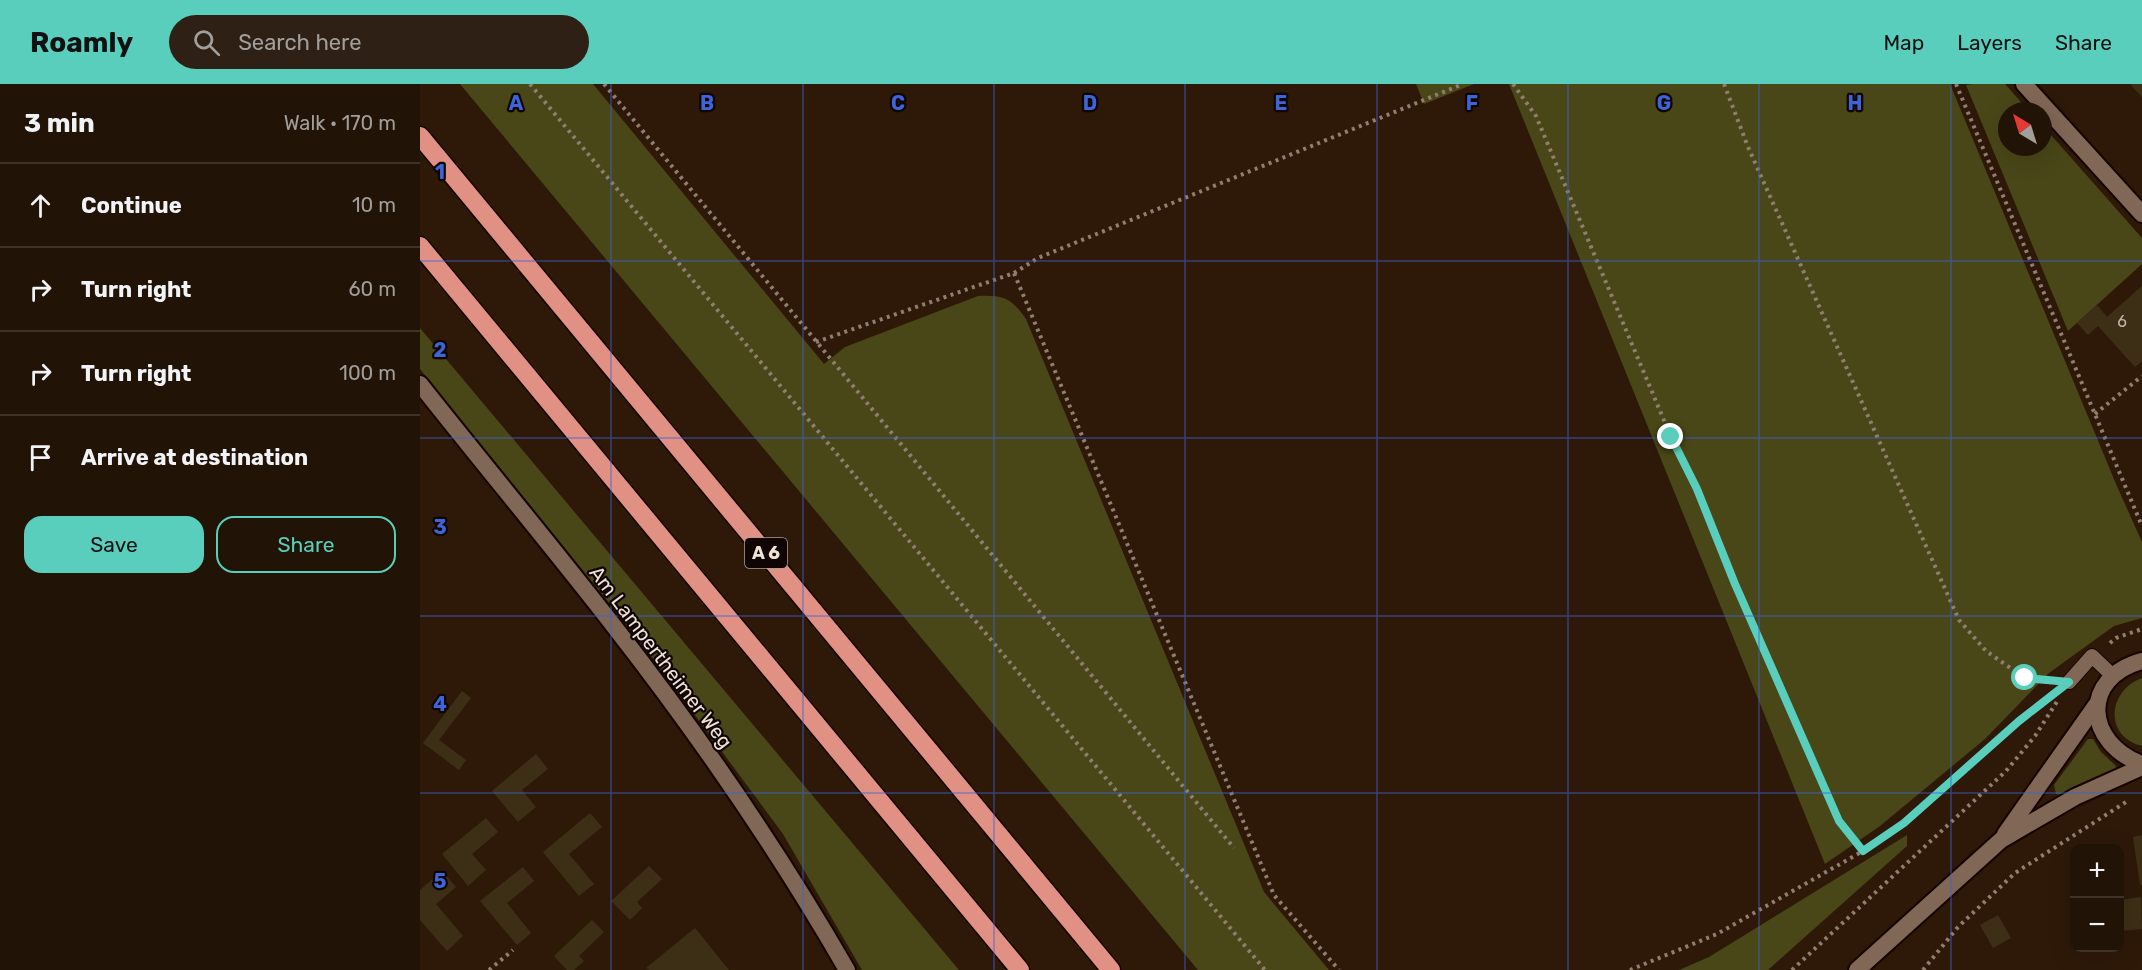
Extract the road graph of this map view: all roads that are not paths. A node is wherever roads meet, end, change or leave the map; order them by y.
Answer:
1 (2024, 84) edge
2 (420, 136) edge
3 (2142, 214) edge
4 (420, 246) edge
5 (420, 384) edge
6 (2142, 661) edge
7 (2113, 676) junction
8 (2069, 682) road end
9 (2096, 705) junction
10 (2142, 765) edge
11 (2001, 840) junction
12 (847, 970) edge
13 (1020, 970) edge
14 (1111, 970) edge
15 (1857, 970) edge

1 - 3 street
2 - 14 highway, A 6
4 - 13 highway
5 - 12 street, Am Lampertheimer Weg
6 - 7 street
7 - 8 lane
7 - 9 street
9 - 10 street
9 - 11 street
10 - 11 street
11 - 15 street

